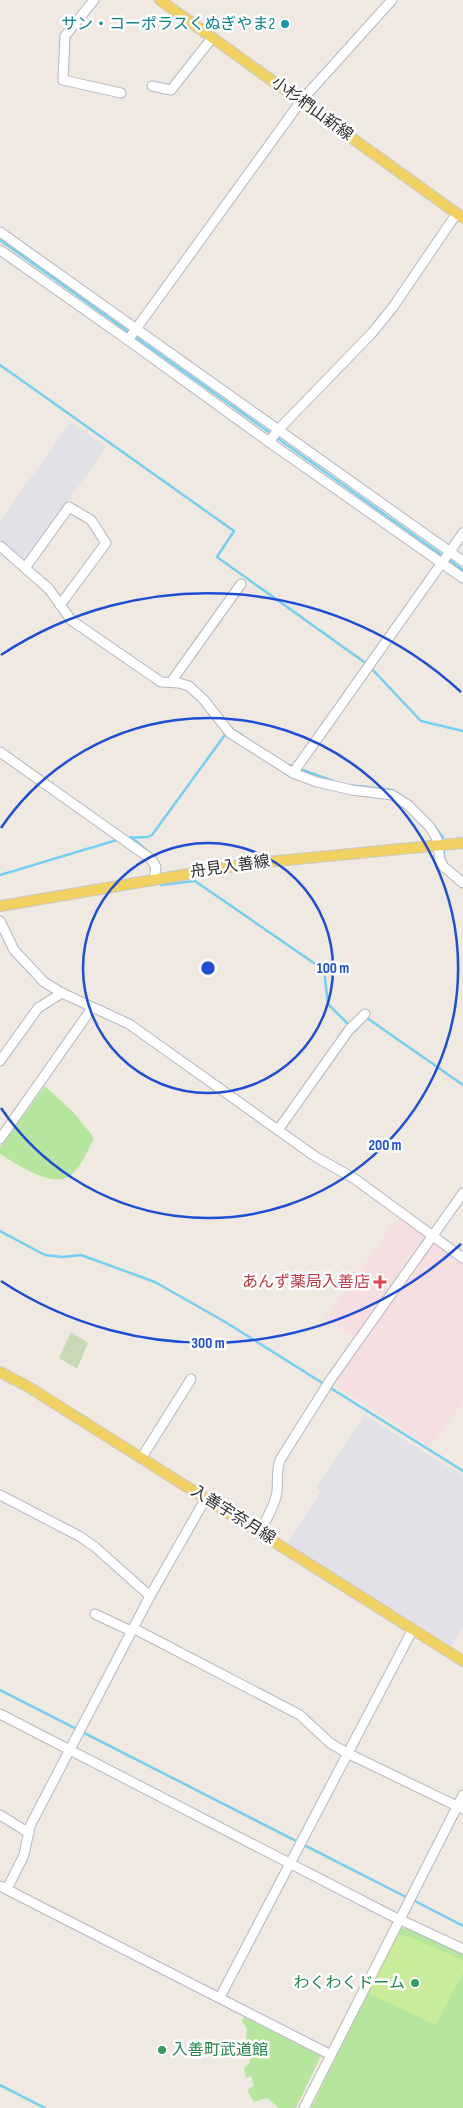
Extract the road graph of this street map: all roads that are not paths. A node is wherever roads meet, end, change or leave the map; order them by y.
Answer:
1 (94, 0) edge
2 (160, 0) edge
3 (392, 0) edge
4 (212, 38) junction
5 (152, 86) dead end
6 (121, 93) dead end
7 (301, 101) junction
8 (460, 216) edge
9 (0, 232) edge
10 (0, 250) edge
11 (137, 329) junction
12 (128, 340) junction
13 (278, 430) junction
14 (269, 442) junction
15 (463, 533) edge
16 (0, 546) edge
17 (450, 552) junction
18 (463, 561) edge
19 (442, 563) junction
20 (25, 568) junction
21 (463, 578) edge
22 (241, 584) dead end
23 (60, 605) junction
24 (171, 682) junction
25 (0, 752) edge
26 (293, 773) junction
27 (463, 844) edge
28 (438, 846) junction
29 (154, 879) junction
30 (463, 883) edge
31 (0, 906) edge
32 (0, 921) edge
33 (62, 993) junction
34 (92, 1008) junction
35 (366, 1014) dead end
36 (0, 1062) edge
37 (278, 1130) junction
38 (1, 1134) edge
39 (463, 1192) edge
40 (432, 1236) junction
41 (463, 1258) edge
42 (0, 1372) edge
43 (191, 1379) dead end
44 (142, 1457) junction
45 (0, 1494) edge
46 (206, 1498) junction
47 (260, 1532) junction
48 (150, 1596) junction
49 (95, 1614) dead end
50 (132, 1629) junction
51 (413, 1629) junction
52 (463, 1661) edge
53 (0, 1714) edge
54 (69, 1750) junction
55 (347, 1753) junction
56 (463, 1795) edge
57 (460, 1807) edge
58 (0, 1815) edge
59 (29, 1833) junction
60 (292, 1863) junction
61 (3, 1887) edge
62 (399, 1920) junction
63 (463, 1949) edge
64 (220, 1998) junction
65 (331, 2055) junction
66 (304, 2108) edge

1 - 6 street
2 - 4 main road, 小杉椚山新線
3 - 7 street
4 - 5 street
4 - 7 main road, 小杉椚山新線
7 - 8 main road, 小杉椚山新線
7 - 11 street
8 - 13 street
9 - 11 street
10 - 12 street
11 - 12 street
11 - 13 street
12 - 14 street
13 - 14 street
13 - 17 street
14 - 19 street
15 - 17 street
16 - 20 street
17 - 18 street
17 - 19 street
19 - 21 street
19 - 26 street
20 - 23 street
20 - 23 street
22 - 24 street
23 - 24 street
24 - 26 street
25 - 29 street
26 - 28 street
27 - 28 main road, 舟見入善線
28 - 29 main road, 舟見入善線
28 - 30 street
29 - 31 main road, 舟見入善線
32 - 33 street
33 - 34 street
33 - 36 street
34 - 37 street
34 - 38 street
35 - 37 street
37 - 40 street
39 - 40 street
40 - 41 street
40 - 47 street
42 - 44 main road, 入善宇奈月線
43 - 44 street
44 - 46 main road, 入善宇奈月線
45 - 48 street
46 - 47 main road, 入善宇奈月線
46 - 48 street
47 - 51 main road, 入善宇奈月線
48 - 50 street
49 - 50 street
50 - 54 street
50 - 55 street
51 - 52 main road, 入善宇奈月線
51 - 55 street
53 - 54 street
54 - 59 street
54 - 60 street
55 - 57 street
55 - 60 street
56 - 57 street
57 - 62 street
58 - 59 street
59 - 61 street
60 - 62 street
60 - 64 street
61 - 64 street
62 - 63 street
62 - 65 street
64 - 65 street
65 - 66 street

